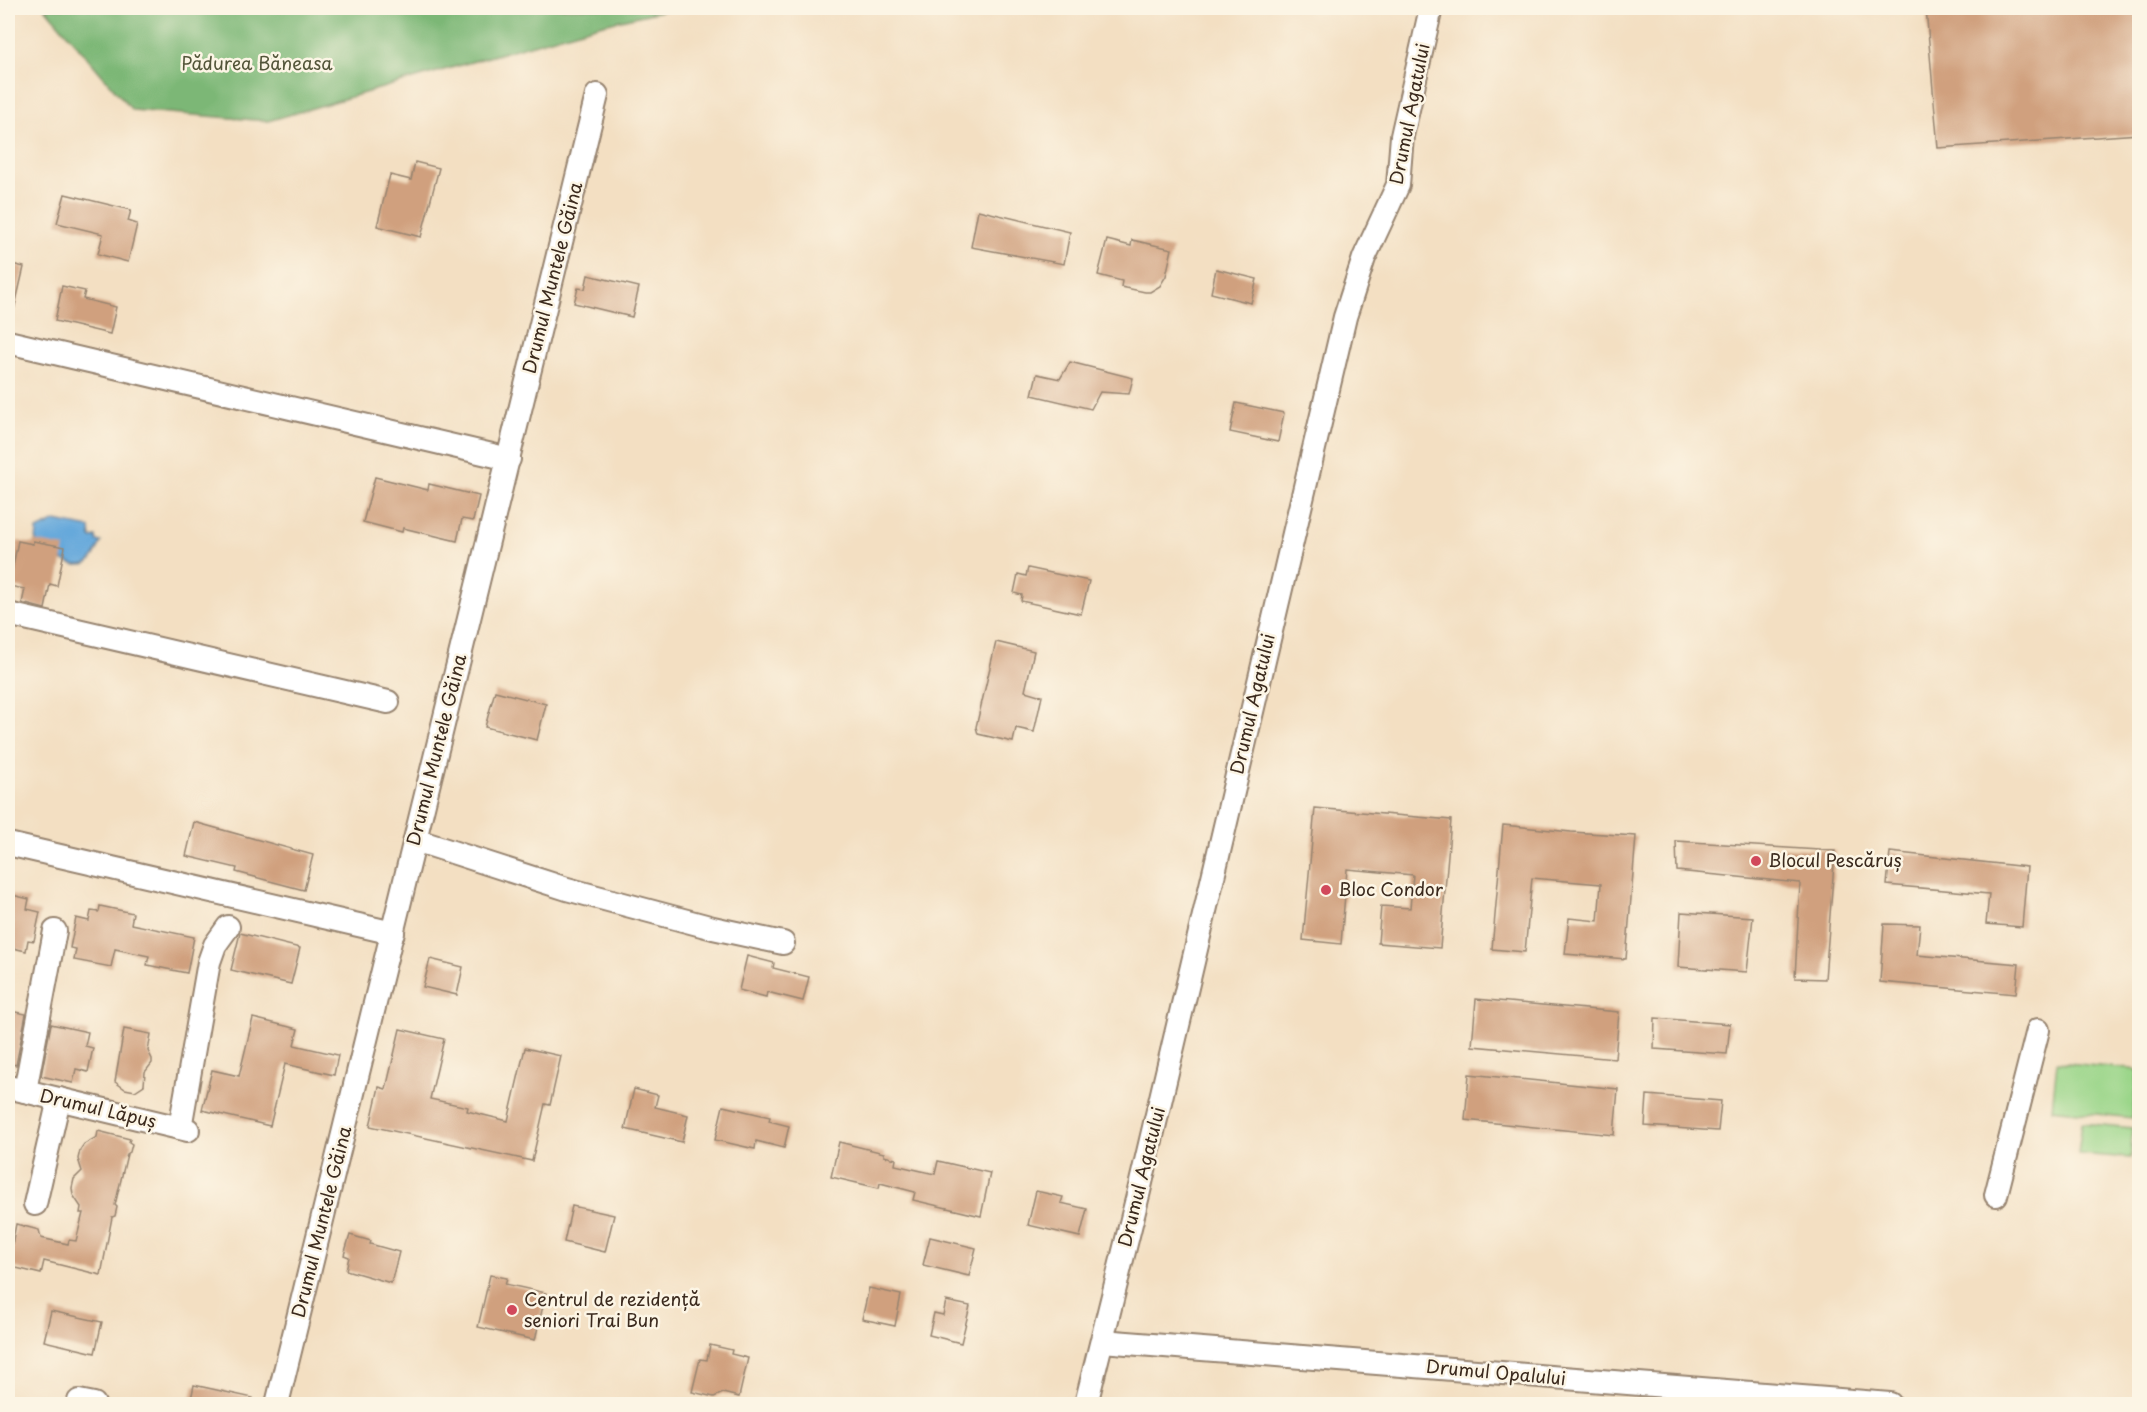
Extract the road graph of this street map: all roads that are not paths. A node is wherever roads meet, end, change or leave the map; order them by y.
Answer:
1 (1431, 8) edge
2 (597, 95) dead end
3 (8, 342) edge
4 (509, 459) junction
5 (8, 614) edge
6 (388, 702) dead end
7 (415, 840) junction
8 (8, 844) edge
9 (228, 927) dead end
10 (55, 931) dead end
11 (393, 933) junction
12 (783, 943) dead end
13 (2038, 1030) dead end
14 (16, 1089) edge
15 (58, 1099) junction
16 (1996, 1195) dead end
17 (35, 1204) dead end
18 (1102, 1341) junction
19 (277, 1404) edge
20 (1086, 1404) edge
21 (1890, 1404) edge

1 - 18 street, Drumul Agatului
2 - 4 street, Drumul Muntele Găina
3 - 4 street
4 - 7 street, Drumul Muntele Găina
5 - 6 street
7 - 11 street, Drumul Muntele Găina
7 - 12 street
8 - 11 street
9 - 15 street, Drumul Lăpuș
10 - 14 street
11 - 19 street, Drumul Muntele Găina
13 - 16 street
14 - 15 street, Drumul Lăpuș
15 - 17 street
18 - 20 street, Drumul Agatului
18 - 21 street, Drumul Opalului

